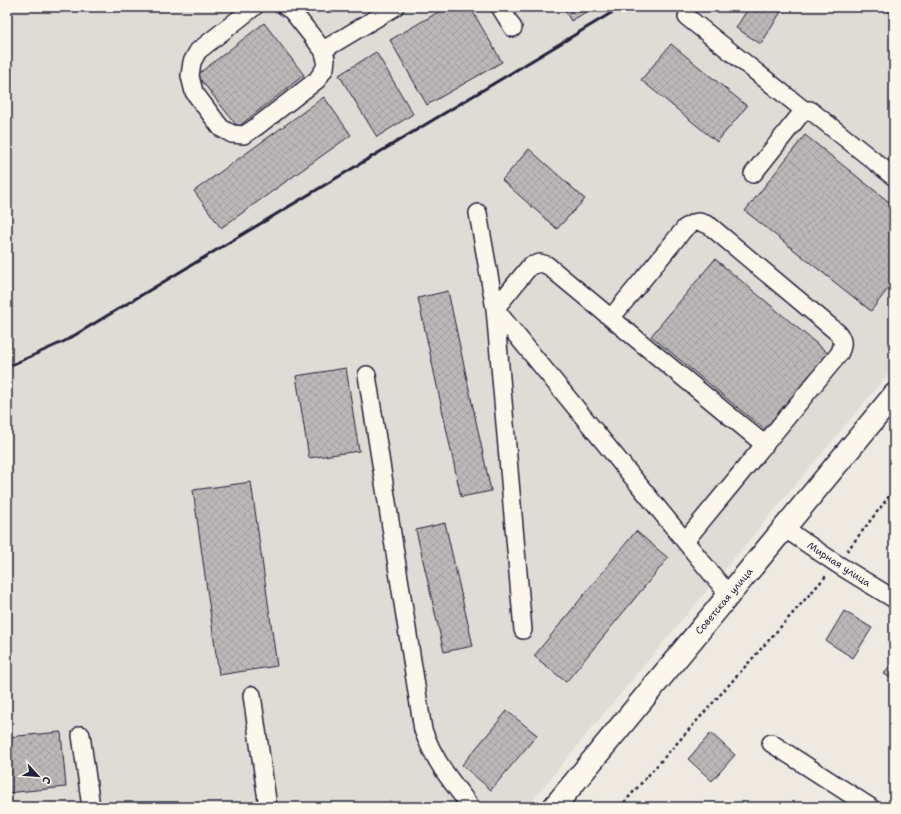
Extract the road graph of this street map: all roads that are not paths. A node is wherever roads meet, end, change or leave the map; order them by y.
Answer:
1 (254, 7) edge
2 (286, 7) edge
3 (395, 7) edge
4 (500, 7) edge
5 (687, 16) dead end
6 (513, 28) dead end
7 (323, 50) junction
8 (804, 110) junction
9 (753, 174) dead end
10 (894, 177) edge
11 (478, 213) dead end
12 (495, 309) junction
13 (611, 318) junction
14 (367, 375) dead end
15 (894, 395) edge
16 (765, 445) junction
17 (784, 528) junction
18 (685, 541) junction
19 (729, 595) junction
20 (894, 599) edge
21 (522, 630) dead end
22 (252, 695) dead end
23 (81, 735) dead end
24 (771, 743) dead end
25 (91, 807) edge
26 (268, 807) edge
27 (471, 807) edge
28 (554, 807) edge
29 (870, 807) edge

1 - 7 street
2 - 7 street
3 - 7 street
4 - 6 street
5 - 8 street
8 - 9 street
8 - 10 street
11 - 12 street
12 - 13 street
12 - 18 street
12 - 21 street
13 - 16 street
13 - 16 street
14 - 27 street
15 - 17 main road, Советская улица
16 - 18 street
17 - 19 main road, Советская улица
17 - 20 street, Мирная улица
18 - 19 street
19 - 28 main road, Советская улица
22 - 26 street
23 - 25 street
24 - 29 street

